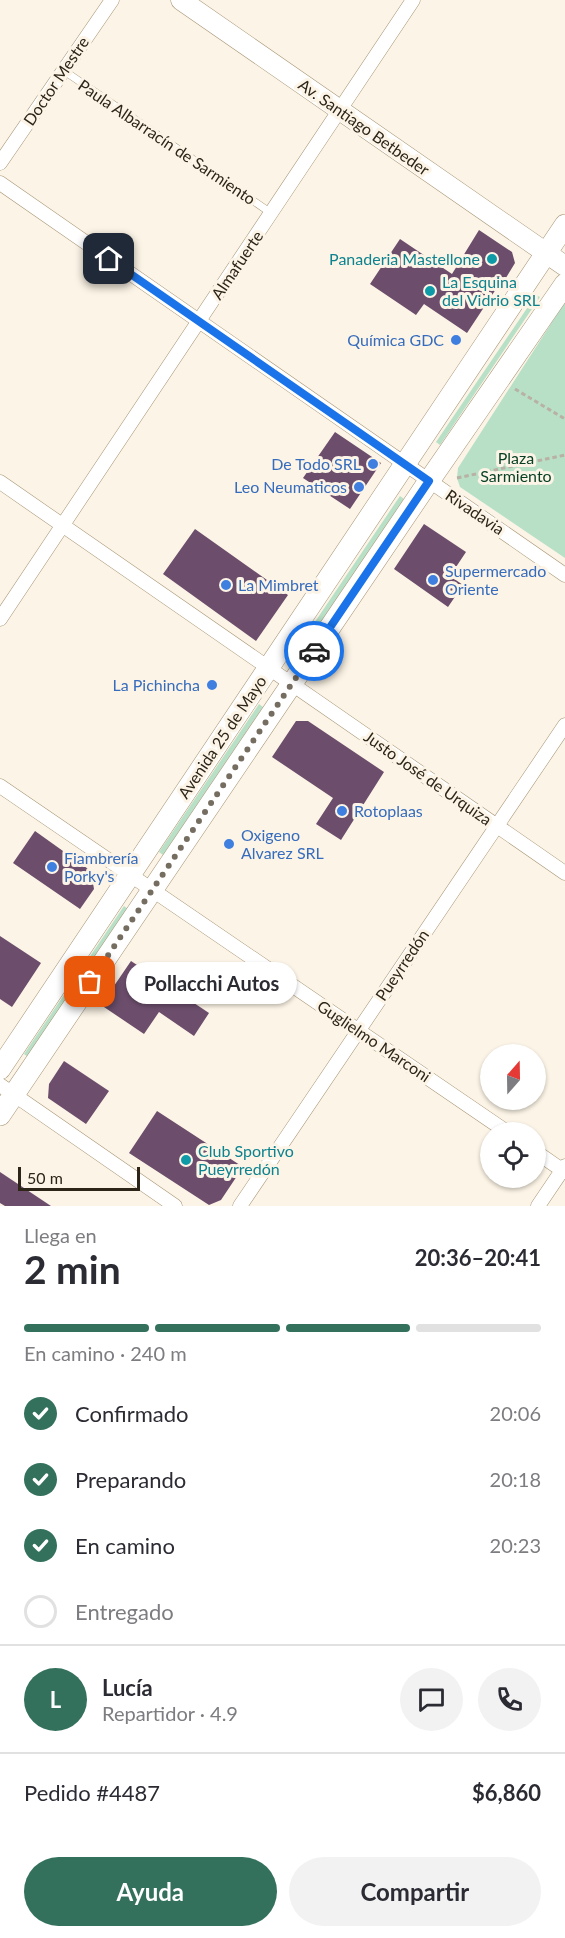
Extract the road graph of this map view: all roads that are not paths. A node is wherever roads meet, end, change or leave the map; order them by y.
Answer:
1 (112, 0) edge
2 (181, 0) edge
3 (413, 0) edge
4 (63, 70) junction
5 (339, 111) junction
6 (0, 163) edge
7 (0, 183) edge
8 (271, 213) junction
9 (565, 225) edge
10 (547, 253) junction
11 (565, 266) edge
12 (565, 284) edge
13 (199, 321) junction
14 (406, 464) junction
15 (429, 481) junction
16 (0, 482) edge
17 (63, 525) junction
18 (565, 575) edge
19 (0, 619) edge
20 (269, 667) junction
21 (292, 684) junction
22 (565, 725) edge
23 (0, 786) edge
24 (497, 826) junction
25 (565, 873) edge
26 (130, 875) junction
27 (151, 891) junction
28 (358, 1030) junction
29 (0, 1069) edge
30 (7, 1090) edge
31 (0, 1115) edge
32 (492, 1122) edge
33 (546, 1158) edge
34 (564, 1170) edge
35 (175, 1206) edge
36 (240, 1206) edge
37 (538, 1206) edge

1 - 4 street, Doctor Mestre
2 - 5 main road, Av. Santiago Betbeder
3 - 5 street, Almafuerte
4 - 6 street, Doctor Mestre
4 - 8 lane, Paula Albarracín de Sarmiento
5 - 8 street, Almafuerte
5 - 10 main road, Av. Santiago Betbeder
7 - 13 street, Rivadavia
8 - 13 street, Almafuerte
9 - 10 main road, Avenida 25 de Mayo
10 - 11 main road, Av. Santiago Betbeder
10 - 14 main road, Avenida 25 de Mayo
12 - 15 main road, Avenida 25 de Mayo
13 - 14 street, Rivadavia
13 - 17 street, Almafuerte
14 - 15 street, Rivadavia
14 - 20 main road, Avenida 25 de Mayo
15 - 18 street, Rivadavia
15 - 21 main road, Avenida 25 de Mayo
16 - 17 street
17 - 19 street, Almafuerte
17 - 20 street
20 - 21 street, Justo José de Urquiza
20 - 26 main road, Avenida 25 de Mayo
21 - 24 street, Justo José de Urquiza
21 - 27 main road, Avenida 25 de Mayo
22 - 24 street, Pueyrredón
23 - 26 street
24 - 25 street, Justo José de Urquiza
24 - 28 street, Pueyrredón
26 - 27 street, Guglielmo Marconi
26 - 29 main road, Avenida 25 de Mayo
27 - 28 street, Guglielmo Marconi
27 - 30 main road, Avenida 25 de Mayo
28 - 32 street, Guglielmo Marconi
28 - 36 street, Pueyrredón
30 - 31 main road, Avenida 25 de Mayo
30 - 35 street
33 - 34 street
34 - 37 street

